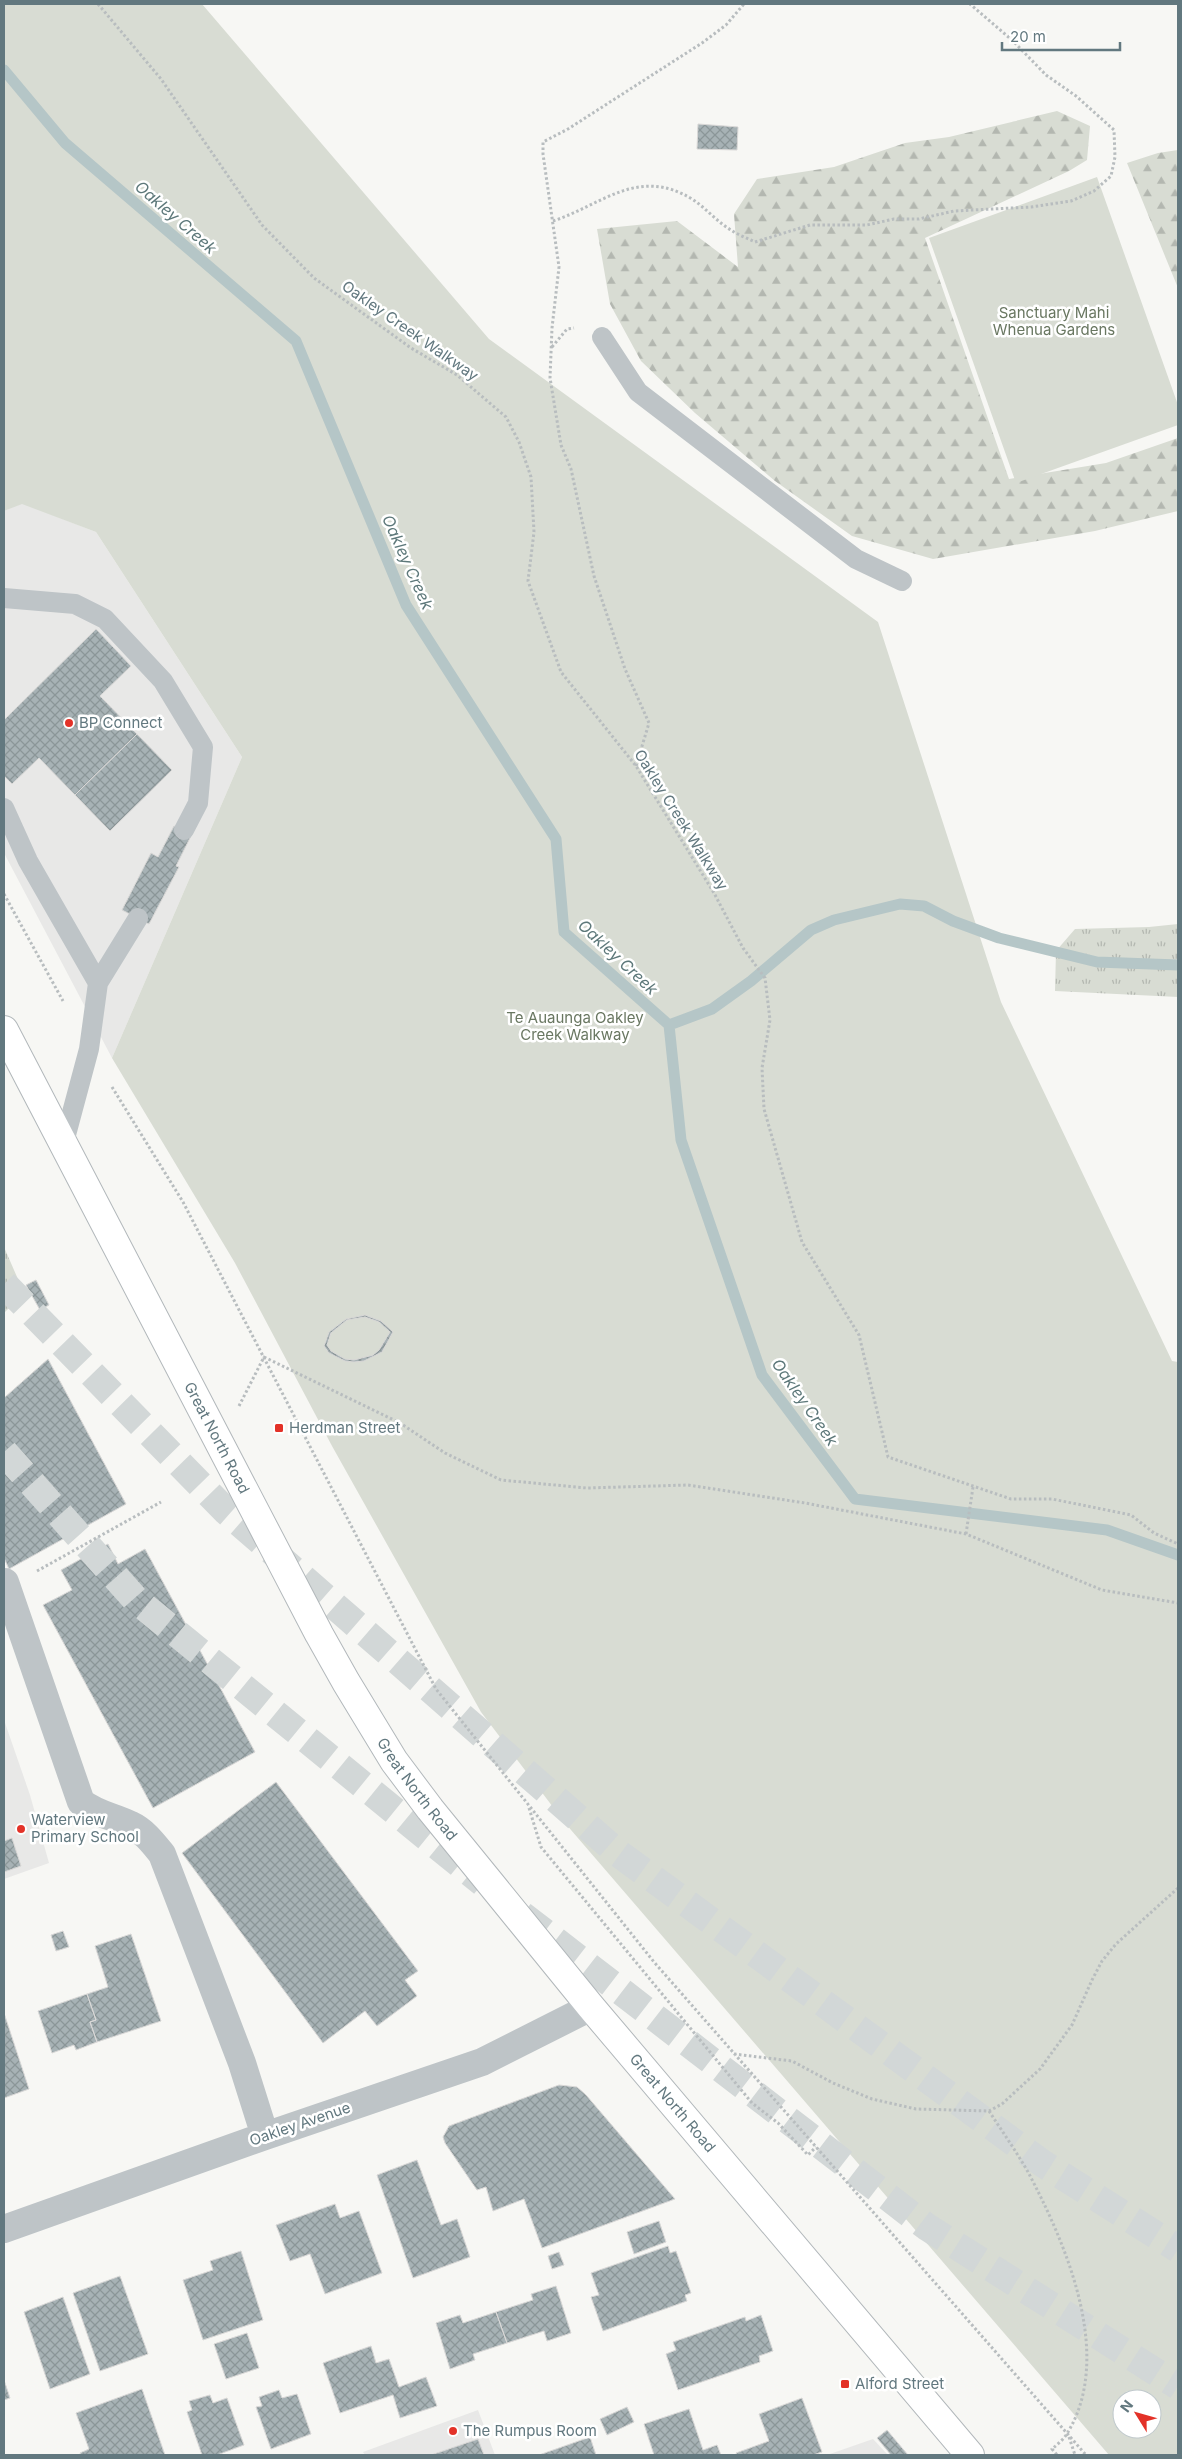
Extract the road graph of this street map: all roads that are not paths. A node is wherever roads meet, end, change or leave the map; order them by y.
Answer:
1 (602, 337) dead end
2 (902, 581) dead end
3 (4, 598) edge
4 (4, 808) edge
5 (184, 830) dead end
6 (138, 918) dead end
7 (98, 983) junction
8 (4, 1030) edge
9 (63, 1146) junction
10 (5, 1582) edge
11 (591, 2007) junction
12 (264, 2136) junction
13 (4, 2229) edge
14 (970, 2455) edge

1 - 2 lane
3 - 5 lane
4 - 7 lane
6 - 7 lane
7 - 9 lane
8 - 9 main road, Great North Road
9 - 11 main road, Great North Road
10 - 12 street
11 - 12 street, Oakley Avenue
11 - 14 main road, Great North Road
12 - 13 street, Oakley Avenue

